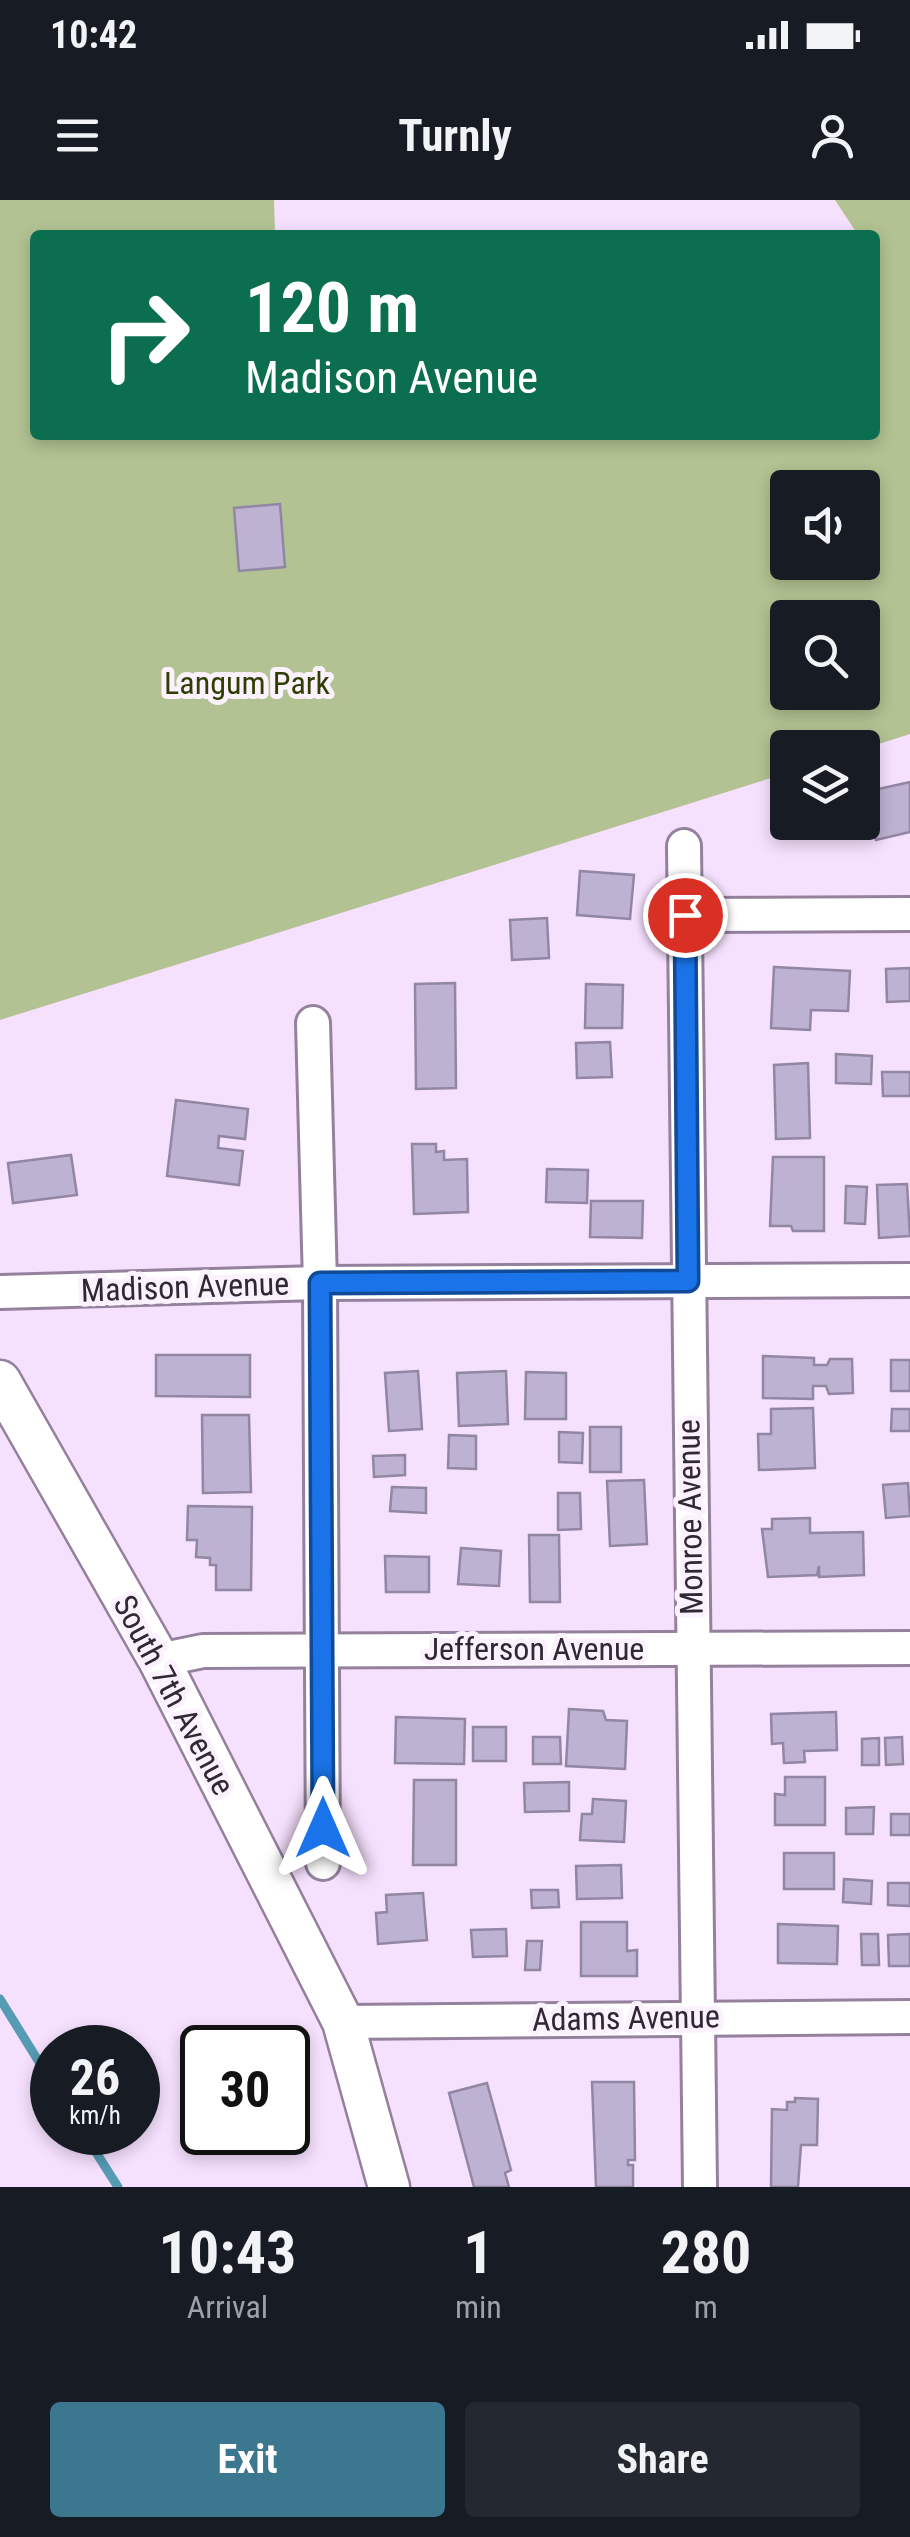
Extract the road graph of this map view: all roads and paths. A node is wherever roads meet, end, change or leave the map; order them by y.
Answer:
1 (684, 846) dead end
2 (910, 914) edge
3 (685, 915) junction
4 (313, 1024) dead end
5 (910, 1280) edge
6 (688, 1281) junction
7 (320, 1283) junction
8 (0, 1292) edge
9 (0, 1380) edge
10 (692, 1648) junction
11 (910, 1648) edge
12 (324, 1649) junction
13 (159, 1660) junction
14 (323, 1863) dead end
15 (698, 2016) junction
16 (910, 2016) edge
17 (343, 2022) junction
18 (389, 2187) edge
19 (700, 2187) edge

1 - 3 street, Monroe Avenue
2 - 3 street
3 - 6 street, Monroe Avenue
4 - 7 street
5 - 6 street, Madison Avenue
6 - 7 street, Madison Avenue
6 - 10 street, Monroe Avenue
7 - 8 street, Madison Avenue
7 - 12 street
9 - 13 street, South 7th Avenue
10 - 11 street, Jefferson Avenue
10 - 12 street, Jefferson Avenue
10 - 15 street, Monroe Avenue
12 - 13 street, Jefferson Avenue
12 - 14 street
13 - 17 street, South 7th Avenue
15 - 16 street, Adams Avenue
15 - 17 street, Adams Avenue
15 - 19 street, Monroe Avenue
17 - 18 street, South 7th Avenue

